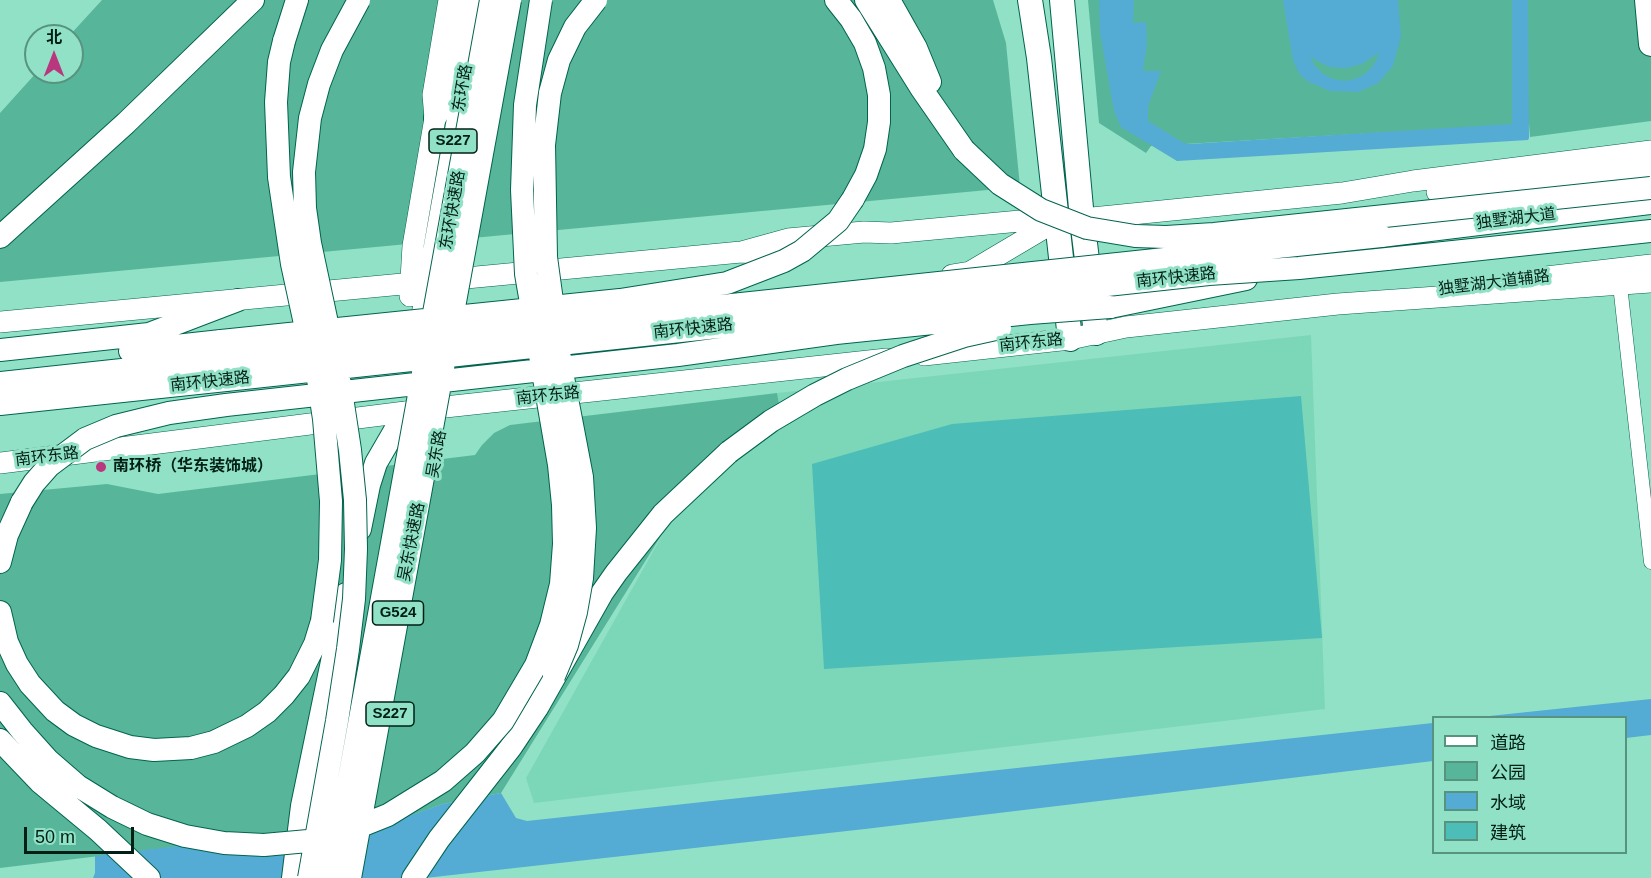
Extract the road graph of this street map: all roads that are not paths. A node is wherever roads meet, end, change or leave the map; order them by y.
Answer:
1 (253, 0) edge
2 (297, 0) edge
3 (359, 0) edge
4 (449, 0) edge
5 (465, 0) edge
6 (479, 0) edge
7 (491, 0) edge
8 (510, 0) edge
9 (520, 0) edge
10 (541, 0) edge
11 (596, 0) edge
12 (836, 0) edge
13 (866, 0) edge
14 (889, 0) edge
15 (1030, 0) edge
16 (1062, 0) edge
17 (1647, 0) edge
18 (1651, 44) edge
19 (435, 118) junction
20 (951, 133) junction
21 (1642, 162) edge
22 (1651, 188) edge
23 (1651, 203) edge
24 (1082, 219) junction
25 (1056, 221) junction
26 (1651, 231) edge
27 (1381, 236) joint
28 (0, 237) edge
29 (1386, 259) joint
30 (1651, 265) edge
31 (1299, 268) junction
32 (469, 278) junction
33 (419, 282) junction
34 (1651, 282) edge
35 (1620, 285) junction
36 (238, 300) junction
37 (1338, 304) junction
38 (1110, 307) junction
39 (0, 322) edge
40 (460, 325) junction
41 (1095, 333) junction
42 (1070, 339) junction
43 (432, 342) junction
44 (0, 351) edge
45 (0, 364) edge
46 (0, 382) edge
47 (0, 404) edge
48 (445, 407) junction
49 (405, 413) junction
50 (0, 463) edge
51 (0, 562) edge
52 (1651, 562) edge
53 (0, 612) edge
54 (554, 676) junction
55 (0, 703) edge
56 (0, 740) edge
57 (149, 878) edge
58 (293, 878) edge
59 (309, 878) edge
60 (319, 878) edge
61 (331, 878) edge
62 (350, 878) edge
63 (361, 878) edge
64 (413, 878) edge

1 - 28 highway
2 - 53 highway, bridge
3 - 59 highway, bridge
4 - 19 main road
5 - 19 highway
6 - 33 main road, 东环路 / S227
7 - 43 highway, 东环快速路 / G524, bridge
8 - 43 highway, 东环快速路 / G524, bridge
9 - 32 main road, S227
10 - 55 highway, bridge
11 - 54 highway, bridge
12 - 45 highway, bridge
13 - 20 highway
14 - 20 highway
15 - 25 highway
16 - 24 highway
17 - 18 highway
19 - 33 main road
20 - 22 highway, bridge
21 - 24 main road
23 - 27 highway, 独墅湖大道
24 - 25 main road
24 - 41 highway
25 - 32 main road
25 - 40 main road
25 - 42 highway
26 - 29 highway, 独墅湖大道
27 - 46 highway, 南环快速路, bridge
29 - 31 highway, 南环快速路, bridge
30 - 37 main road, 独墅湖大道辅路
31 - 38 highway, bridge
31 - 47 highway, 南环快速路, bridge
32 - 33 main road
32 - 40 main road, 吴东路 / S227
33 - 36 main road
33 - 43 main road, S227
33 - 49 main road
34 - 35 main road, 独墅湖大道辅路
35 - 37 main road, 独墅湖大道辅路
35 - 52 street
36 - 39 main road
36 - 44 highway
37 - 41 main road, 独墅湖大道辅路
38 - 51 highway, bridge
38 - 54 highway, bridge
40 - 43 main road
40 - 48 main road, 吴东路 / S227
41 - 42 main road, 南环东路
42 - 48 main road, 南环东路
43 - 49 main road, S227
43 - 61 highway, 吴东快速路 / G524, bridge
43 - 62 highway, 吴东快速路 / G524, bridge
48 - 49 main road, 南环东路
48 - 63 main road, 吴东路 / S227
49 - 50 main road, 南环东路
49 - 58 highway
49 - 60 main road, S227
54 - 64 highway
56 - 57 highway

